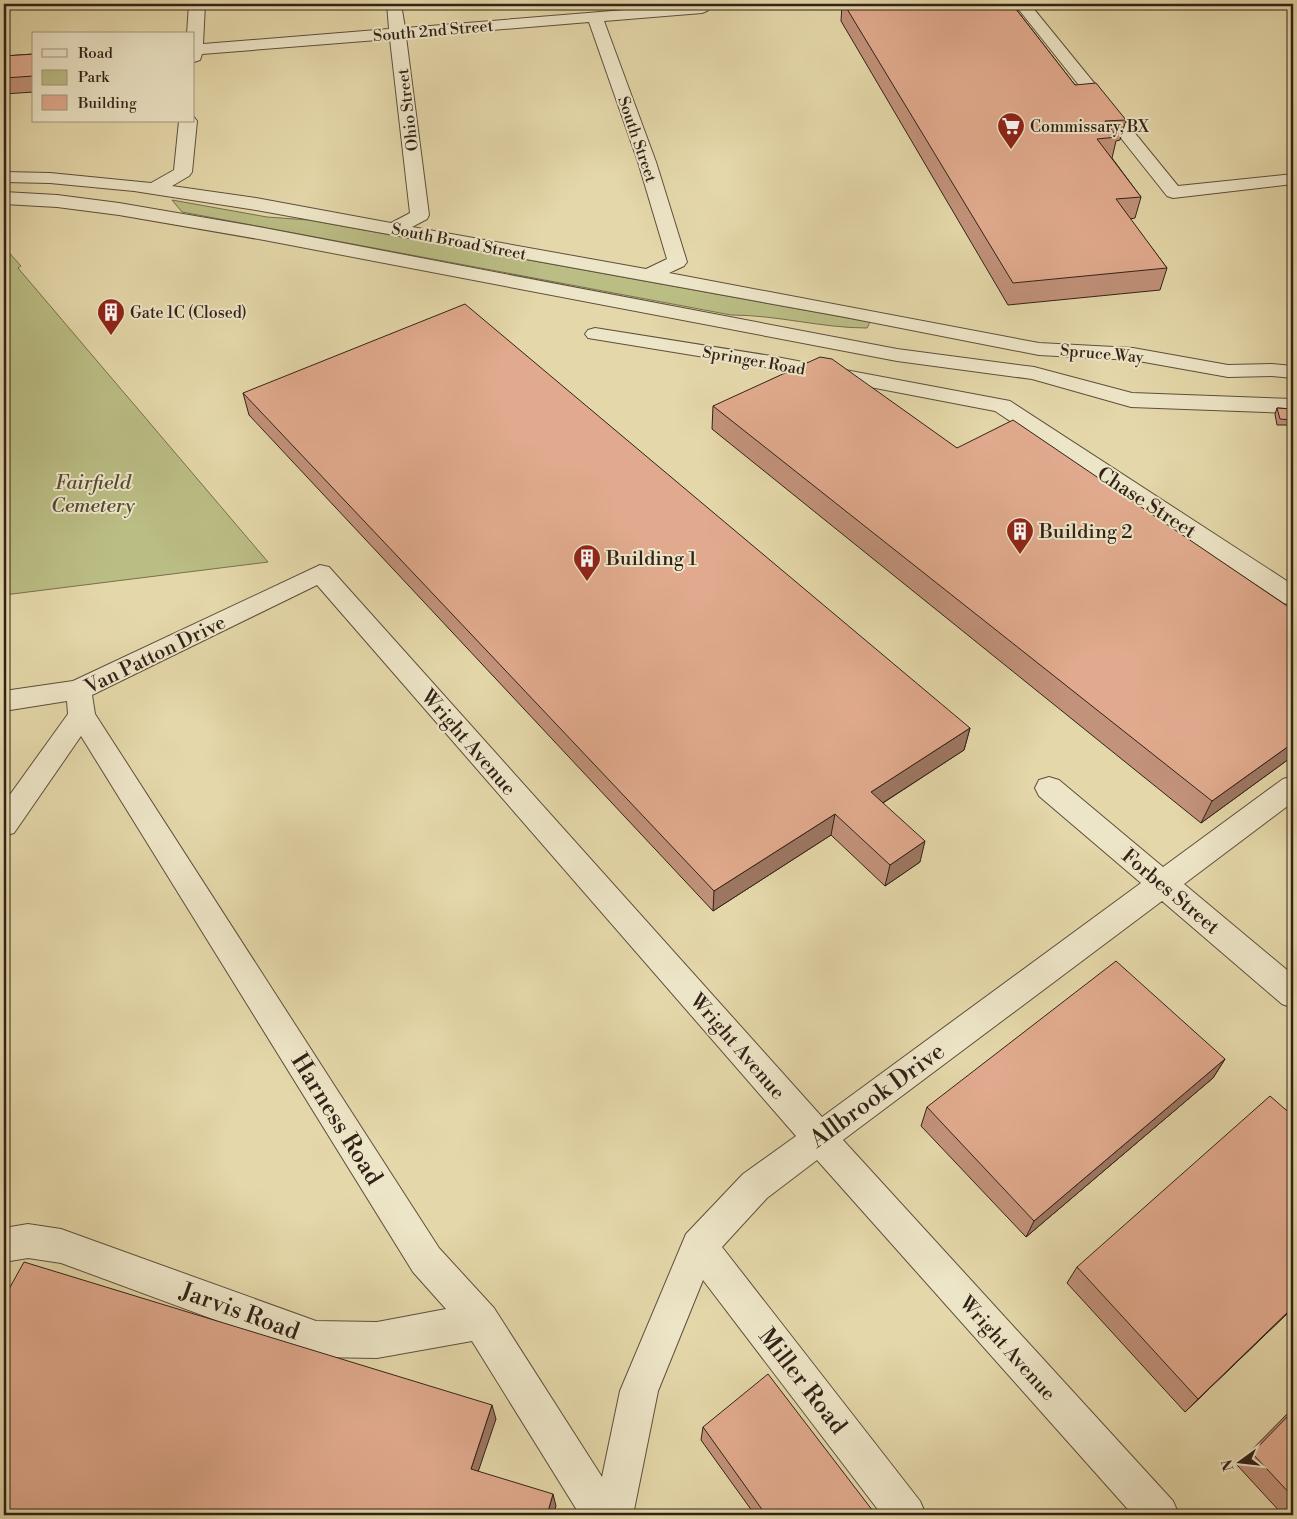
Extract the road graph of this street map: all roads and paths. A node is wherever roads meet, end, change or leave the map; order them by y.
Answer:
1 (197, 4) edge
2 (394, 4) edge
3 (1026, 4) edge
4 (702, 8) dead end
5 (595, 17) junction
6 (398, 33) junction
7 (195, 35) edge
8 (195, 50) edge
9 (188, 122) edge
10 (4, 176) edge
11 (1293, 179) edge
12 (72, 180) junction
13 (154, 189) junction
14 (4, 191) edge
15 (4, 198) edge
16 (394, 229) junction
17 (646, 276) junction
18 (912, 324) joint
19 (595, 334) dead end
20 (898, 355) joint
21 (1293, 372) edge
22 (1231, 404) junction
23 (1002, 406) joint
24 (1293, 406) edge
25 (1293, 413) edge
26 (1293, 418) edge
27 (320, 573) joint
28 (1293, 597) edge
29 (4, 701) edge
30 (80, 702) junction
31 (1293, 787) edge
32 (1049, 788) dead end
33 (4, 824) edge
34 (1164, 884) junction
35 (1293, 994) edge
36 (819, 1138) junction
37 (4, 1244) edge
38 (699, 1246) junction
39 (482, 1322) junction
40 (603, 1515) edge
41 (614, 1515) edge
42 (906, 1515) edge
43 (1158, 1515) edge

1 - 7 street
2 - 6 street, Ohio Street
3 - 11 street
4 - 5 street, South 2nd Street
5 - 6 street, South 2nd Street
5 - 17 street, South Street
6 - 8 street, South 2nd Street
6 - 16 street, Ohio Street
9 - 13 street
10 - 12 street, South Broad Street
12 - 13 street, South Broad Street
12 - 14 street
13 - 16 street, South Broad Street
15 - 20 street, South Broad Street
16 - 17 street, South Broad Street
17 - 18 street, South Broad Street
18 - 21 street, Spruce Way
19 - 23 street, Springer Road
20 - 22 street, Spruce Way
22 - 24 street
22 - 25 street
22 - 26 street
23 - 28 street, Chase Street
27 - 30 street, Van Patton Drive
27 - 36 street, Wright Avenue
29 - 30 street
30 - 33 street, Van Patton Drive
30 - 39 street, Harness Road
31 - 34 street, Allbrook Drive
32 - 34 street, Forbes Street
34 - 35 street, Forbes Street
34 - 36 street, Allbrook Drive
36 - 38 street, Allbrook Drive
36 - 43 street, Wright Avenue
37 - 39 street, Jarvis Road
38 - 41 street, Allbrook Drive
38 - 42 street, Miller Road
39 - 40 street, Harness Road

